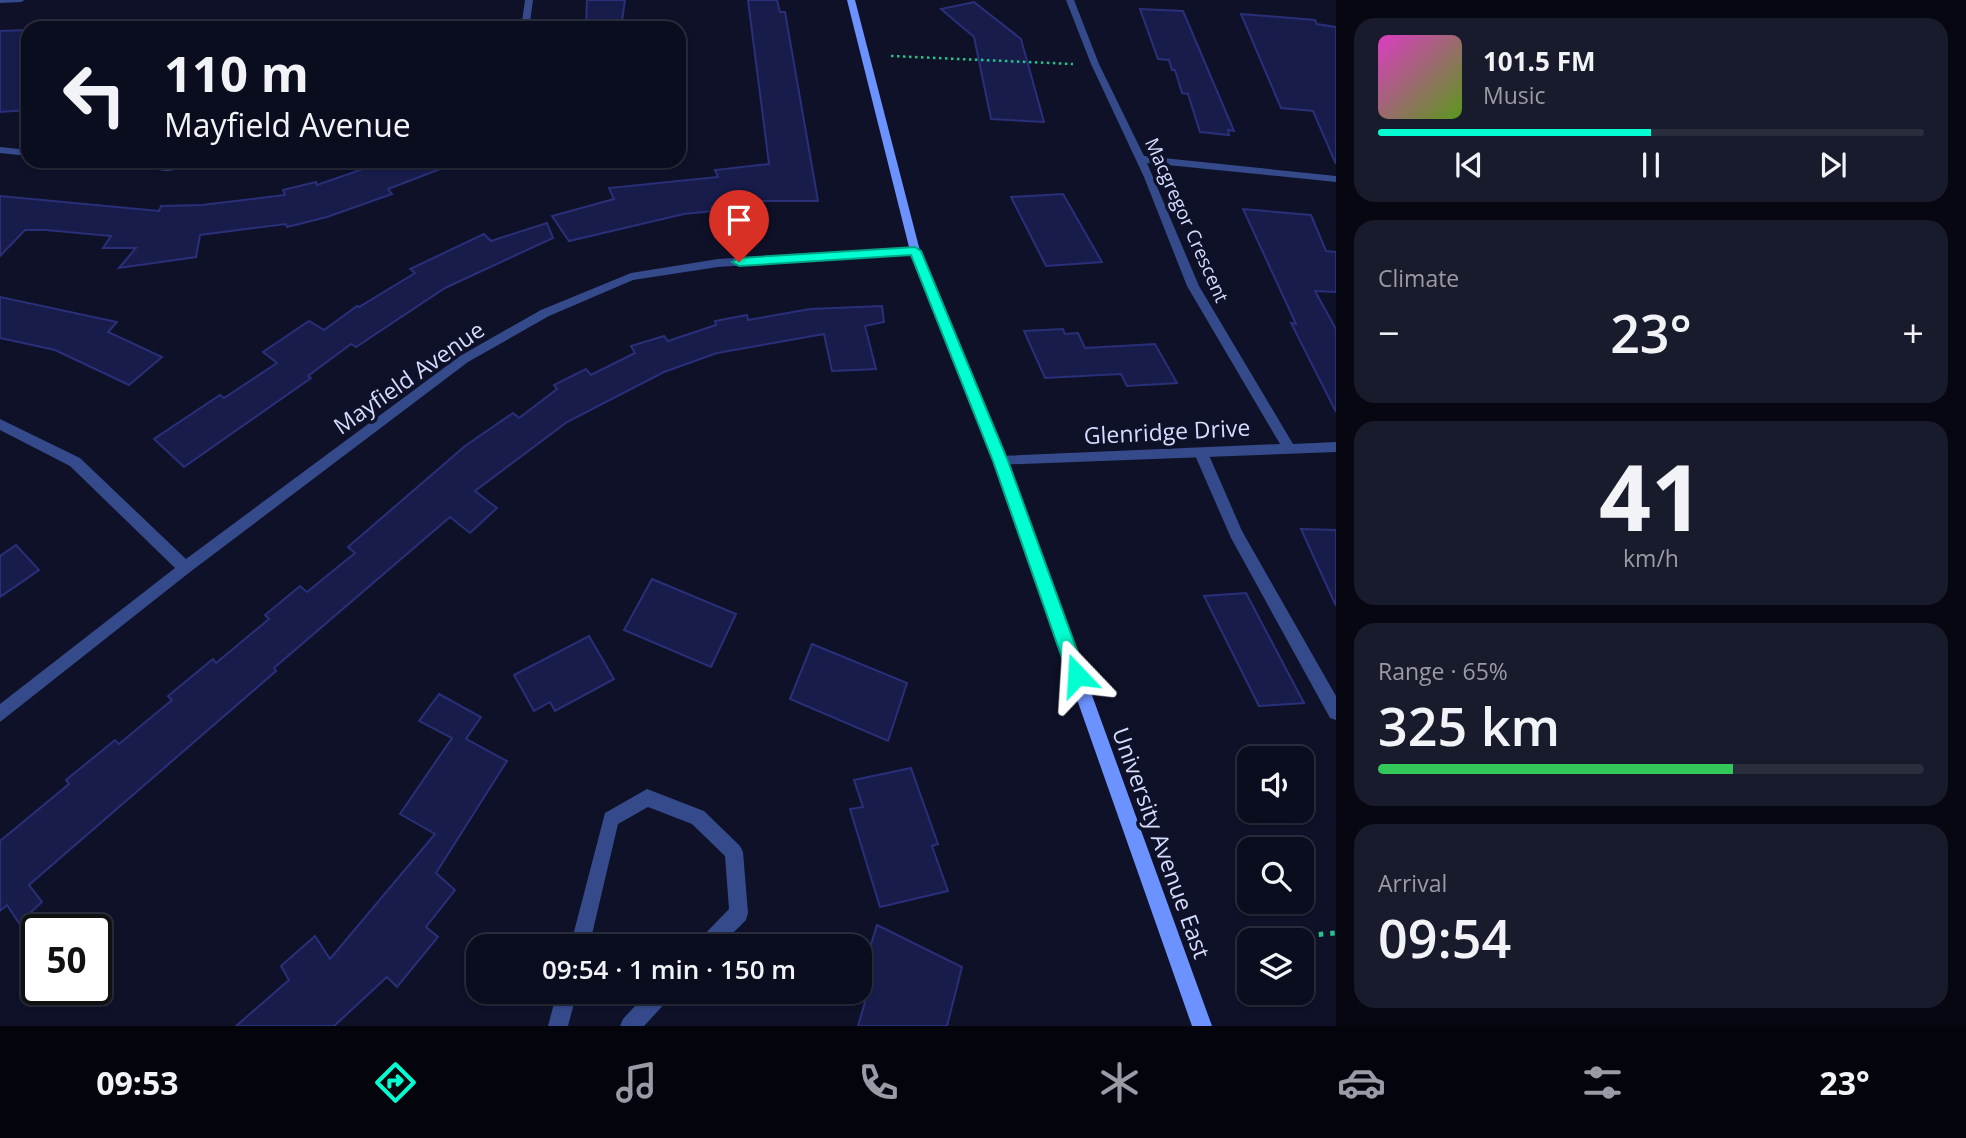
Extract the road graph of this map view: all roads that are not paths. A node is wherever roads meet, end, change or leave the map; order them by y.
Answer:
1 (12, 0) edge
2 (21, 0) edge
3 (529, 0) edge
4 (850, 0) edge
5 (1070, 0) edge
6 (0, 1) edge
7 (526, 21) edge
8 (0, 150) edge
9 (21, 152) edge
10 (1140, 159) junction
11 (1336, 179) edge
12 (915, 251) junction
13 (0, 424) edge
14 (1288, 447) junction
15 (1336, 447) edge
16 (1201, 453) junction
17 (1000, 461) junction
18 (185, 568) junction
19 (1336, 712) edge
20 (0, 714) edge
21 (582, 934) edge
22 (719, 934) edge
23 (564, 1004) edge
24 (651, 1004) edge
25 (558, 1026) edge
26 (630, 1026) edge
27 (1202, 1026) edge

1 - 2 street
1 - 6 street
3 - 7 street
4 - 12 main road, University Avenue East
5 - 10 street, Macgregor Crescent
8 - 9 street
10 - 11 street
10 - 14 street, Macgregor Crescent
12 - 17 main road, University Avenue East
12 - 18 street, Mayfield Avenue
13 - 18 street
14 - 15 street, Glenridge Drive
14 - 16 street, Glenridge Drive
16 - 17 street, Glenridge Drive
16 - 19 street
17 - 27 main road, University Avenue East
18 - 20 street, Mayfield Avenue
21 - 22 street
23 - 25 street
24 - 26 street

